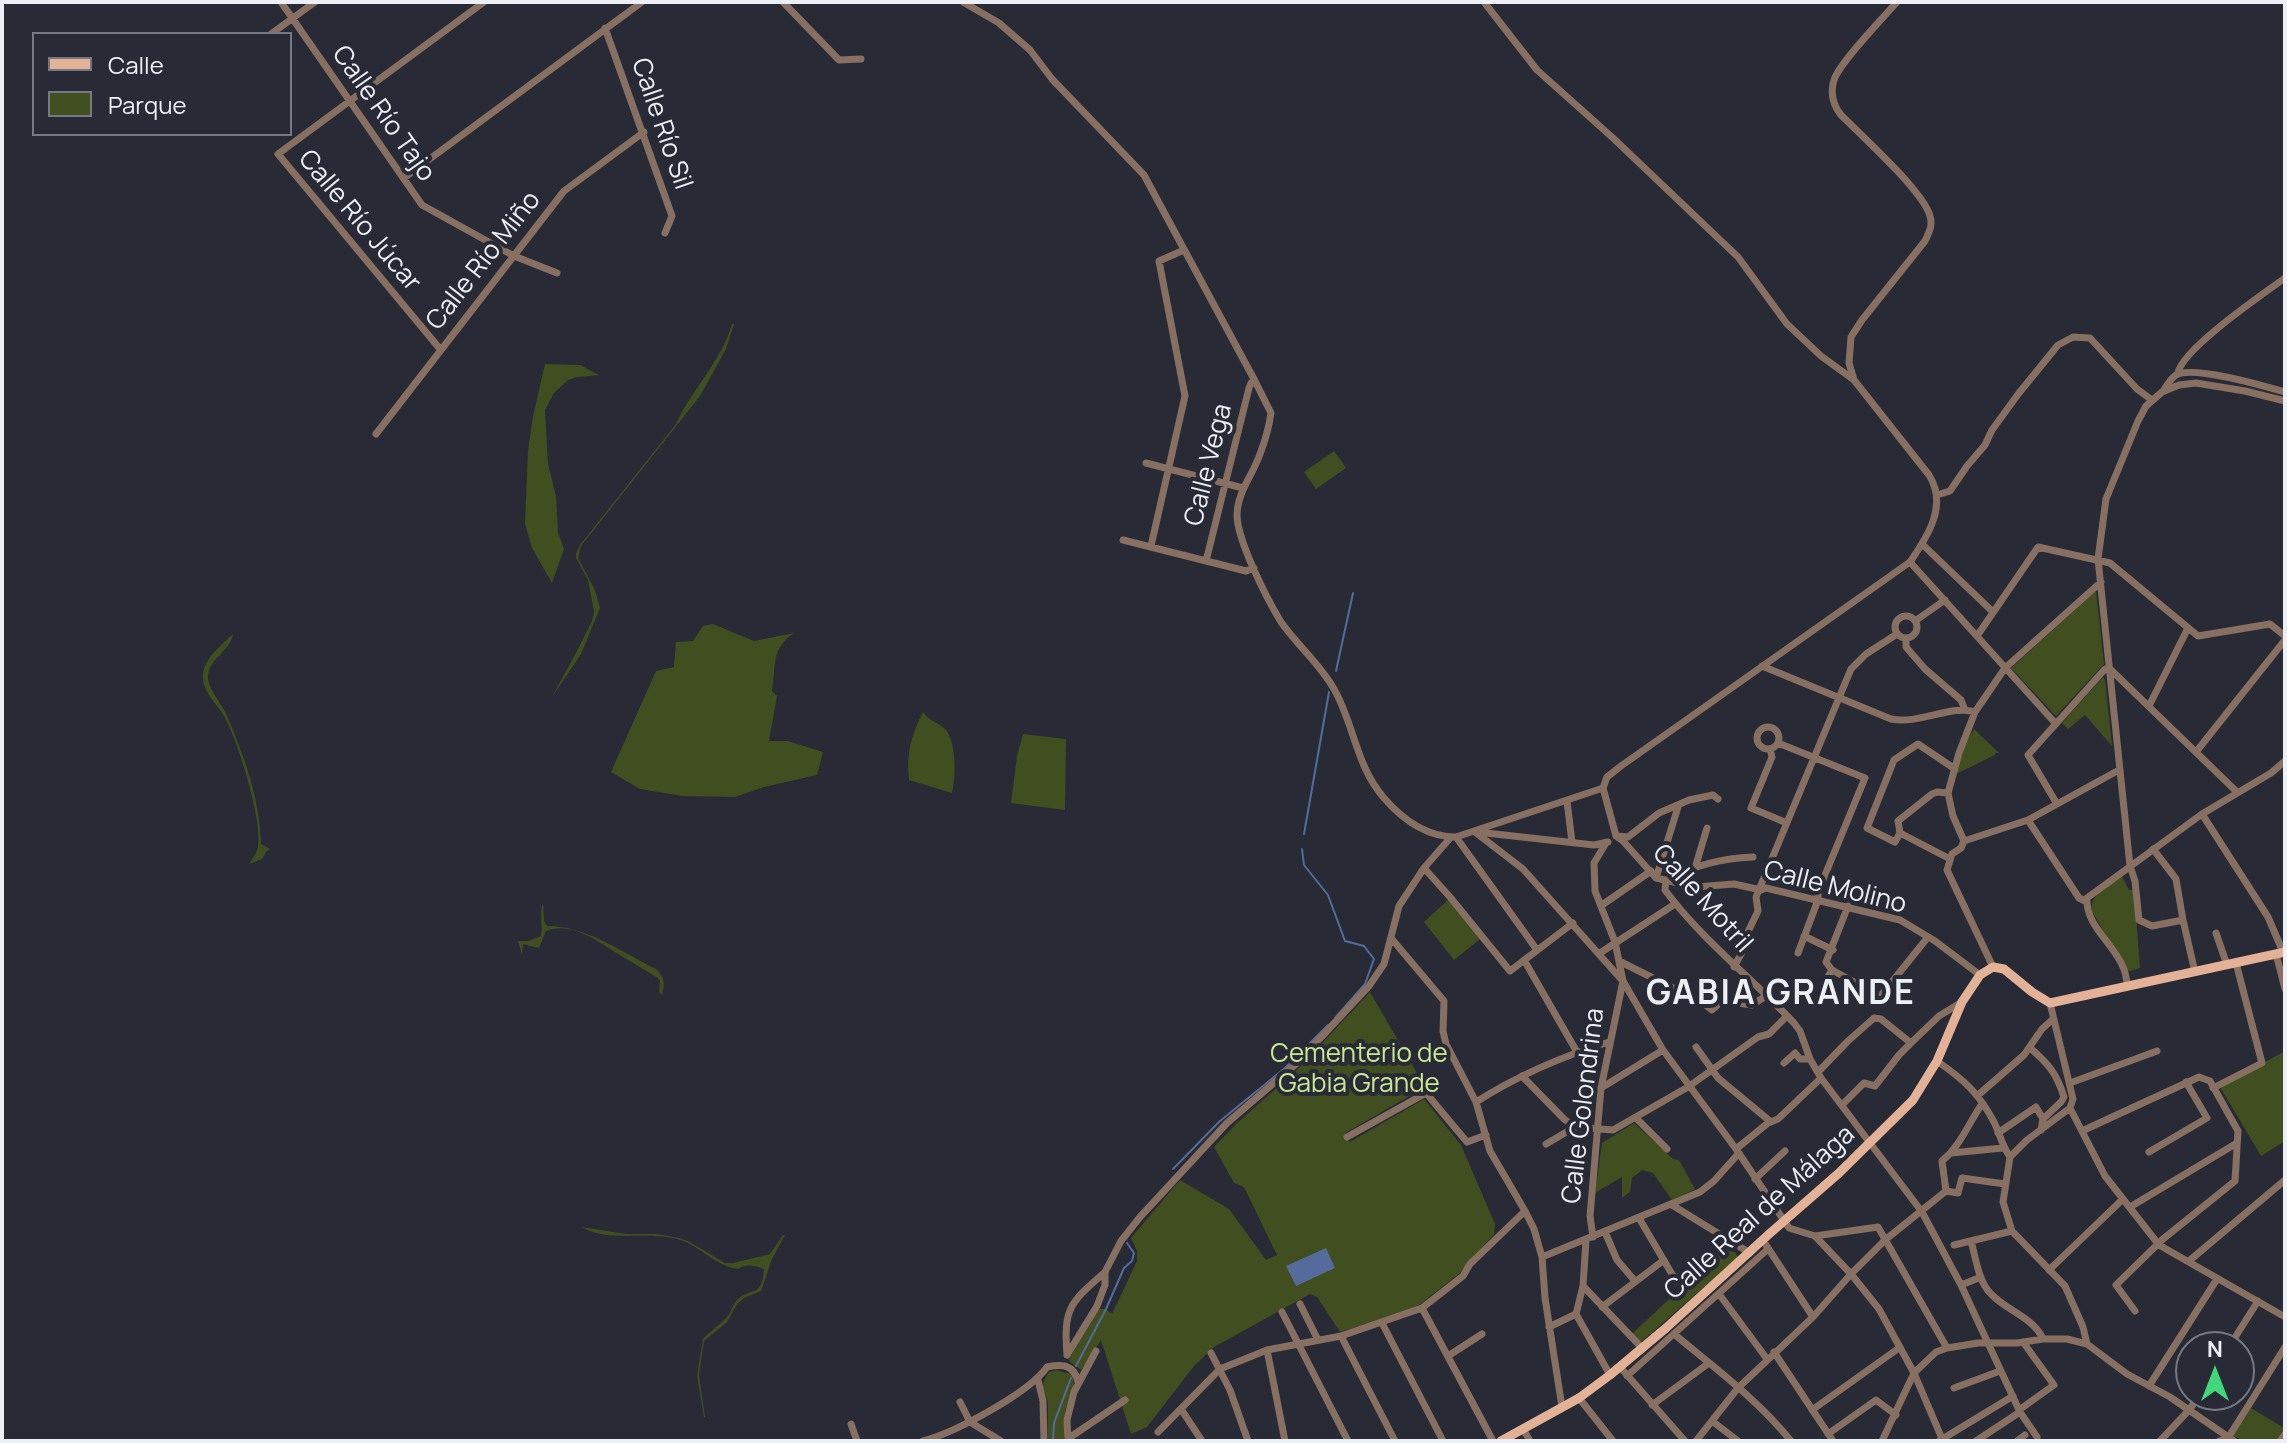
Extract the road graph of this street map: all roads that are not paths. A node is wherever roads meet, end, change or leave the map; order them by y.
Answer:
1 (281, 2) edge
2 (315, 2) edge
3 (484, 2) edge
4 (642, 2) edge
5 (783, 2) edge
6 (963, 2) edge
7 (1484, 2) edge
8 (1897, 2) edge
9 (292, 19) junction
10 (605, 28) junction
11 (274, 32) edge
12 (861, 59) dead end
13 (350, 101) junction
14 (644, 132) junction
15 (404, 178) junction
16 (665, 233) dead end
17 (1184, 250) junction
18 (514, 256) junction
19 (557, 273) dead end
20 (2285, 278) edge
21 (440, 349) junction
22 (2178, 373) junction
23 (1854, 380) junction
24 (1255, 381) junction
25 (2196, 383) junction
26 (2162, 392) junction
27 (2285, 392) edge
28 (2152, 400) junction
29 (2285, 401) edge
30 (376, 434) dead end
31 (1146, 463) dead end
32 (1169, 469) junction
33 (1226, 484) junction
34 (1243, 488) junction
35 (1937, 495) junction
36 (1123, 540) dead end
37 (1922, 544) junction
38 (1151, 546) junction
39 (2098, 559) junction
40 (1206, 561) junction
41 (1910, 562) junction
42 (1254, 568) junction
43 (2101, 582) junction
44 (1945, 600) junction
45 (1993, 612) junction
46 (1915, 621) junction
47 (2188, 628) junction
48 (1897, 634) junction
49 (1977, 636) junction
50 (1906, 638) junction
51 (2285, 638) edge
52 (1762, 666) junction
53 (2005, 668) junction
54 (2110, 669) junction
55 (1838, 698) junction
56 (2149, 706) junction
57 (1965, 710) junction
58 (1975, 712) junction
59 (2056, 724) junction
60 (1778, 743) junction
61 (1770, 749) junction
62 (2196, 752) junction
63 (1815, 757) junction
64 (2285, 761) edge
65 (1955, 769) junction
66 (2119, 770) junction
67 (1603, 788) junction
68 (2237, 792) junction
69 (1948, 793) junction
70 (1718, 799) dead end
71 (1567, 801) junction
72 (2057, 804) junction
73 (1678, 806) junction
74 (2202, 814) junction
75 (1850, 817) junction
76 (2028, 820) junction
77 (1787, 823) junction
78 (1707, 828) dead end
79 (1867, 828) junction
80 (1475, 832) junction
81 (1900, 833) junction
82 (1616, 836) junction
83 (1453, 837) junction
84 (1964, 841) junction
85 (1572, 842) junction
86 (1606, 843) junction
87 (2153, 849) junction
88 (1753, 857) dead end
89 (1950, 859) junction
90 (2130, 866) junction
91 (1424, 868) junction
92 (1695, 868) junction
93 (1653, 874) junction
94 (1666, 880) junction
95 (1761, 890) junction
96 (1818, 900) junction
97 (2087, 902) junction
98 (1675, 904) junction
99 (1602, 905) junction
100 (1848, 906) junction
101 (2183, 920) junction
102 (1573, 923) junction
103 (2216, 933) dead end
104 (1804, 936) junction
105 (1928, 937) junction
106 (1391, 938) junction
107 (1615, 942) junction
108 (1537, 950) junction
109 (1833, 950) junction
110 (1600, 953) junction
111 (1798, 953) dead end
112 (2281, 953) edge
113 (1524, 960) junction
114 (1621, 962) junction
115 (2232, 964) junction
116 (1734, 967) junction
117 (1993, 967) junction
118 (1832, 970) junction
119 (2195, 972) junction
120 (1980, 975) junction
121 (1623, 981) junction
122 (2128, 986) junction
123 (2285, 989) edge
124 (1832, 991) dead end
125 (1766, 996) junction
126 (1962, 1002) junction
127 (2050, 1003) junction
128 (1787, 1016) junction
129 (2053, 1019) junction
130 (1609, 1042) junction
131 (1911, 1043) junction
132 (1696, 1047) dead end
133 (2030, 1048) junction
134 (1663, 1050) junction
135 (2157, 1051) dead end
136 (1577, 1052) junction
137 (1810, 1059) junction
138 (1937, 1061) junction
139 (1784, 1063) dead end
140 (1711, 1070) junction
141 (1820, 1075) junction
142 (1522, 1076) junction
143 (2186, 1082) junction
144 (2070, 1083) junction
145 (1688, 1087) junction
146 (1601, 1088) junction
147 (2213, 1088) junction
148 (1980, 1100) junction
149 (1476, 1102) junction
150 (1842, 1105) junction
151 (2070, 1108) junction
152 (1636, 1118) junction
153 (2043, 1119) junction
154 (1771, 1122) junction
155 (1575, 1127) junction
156 (1597, 1130) junction
157 (2041, 1130) junction
158 (2082, 1131) junction
159 (1998, 1133) junction
160 (1486, 1135) junction
161 (1347, 1137) dead end
162 (1870, 1143) junction
163 (2237, 1143) junction
164 (1546, 1144) dead end
165 (2003, 1148) junction
166 (1667, 1149) dead end
167 (1738, 1151) junction
168 (1785, 1151) dead end
169 (2149, 1152) dead end
170 (1951, 1153) junction
171 (2010, 1157) junction
172 (1755, 1179) junction
173 (2285, 1180) edge
174 (2005, 1184) junction
175 (1946, 1191) junction
176 (2123, 1199) junction
177 (1672, 1205) junction
178 (2130, 1207) junction
179 (1525, 1211) junction
180 (1922, 1212) junction
181 (1639, 1218) junction
182 (1784, 1221) junction
183 (2012, 1231) junction
184 (1605, 1232) junction
185 (1815, 1236) junction
186 (1589, 1238) junction
187 (1885, 1240) junction
188 (1971, 1241) junction
189 (1766, 1244) junction
190 (1954, 1245) dead end
191 (2159, 1245) junction
192 (1750, 1253) junction
193 (1542, 1257) junction
194 (1664, 1260) junction
195 (2189, 1261) junction
196 (2049, 1270) junction
197 (1105, 1272) junction
198 (1851, 1274) junction
199 (1981, 1277) junction
200 (2217, 1279) junction
201 (1635, 1281) junction
202 (1676, 1281) dead end
203 (1961, 1285) junction
204 (1583, 1286) junction
205 (1719, 1294) junction
206 (2258, 1301) junction
207 (1300, 1304) dead end
208 (1602, 1307) junction
209 (1422, 1308) junction
210 (2135, 1311) dead end
211 (1282, 1312) dead end
212 (1576, 1314) junction
213 (1813, 1317) junction
214 (2285, 1317) edge
215 (1382, 1323) junction
216 (1549, 1327) junction
217 (2239, 1331) edge
218 (1482, 1334) dead end
219 (1674, 1334) junction
220 (1341, 1336) junction
221 (2043, 1339) junction
222 (1318, 1340) junction
223 (2023, 1342) junction
224 (1987, 1343) junction
225 (1299, 1344) junction
226 (2087, 1344) junction
227 (2285, 1347) edge
228 (1899, 1348) junction
229 (1947, 1348) junction
230 (1643, 1349) junction
231 (1267, 1350) junction
232 (1096, 1351) dead end
233 (1774, 1352) junction
234 (1211, 1353) dead end
235 (1067, 1355) junction
236 (1448, 1356) junction
237 (1767, 1359) junction
238 (1709, 1363) junction
239 (1063, 1364) junction
240 (1220, 1369) junction
241 (2000, 1371) junction
242 (1624, 1372) junction
243 (1914, 1373) junction
244 (1610, 1375) junction
245 (1038, 1380) junction
246 (1078, 1382) junction
247 (2149, 1386) junction
248 (1738, 1388) junction
249 (1954, 1388) dead end
250 (2013, 1396) junction
251 (1579, 1398) junction
252 (1125, 1400) dead end
253 (2175, 1401) edge
254 (960, 1402) dead end
255 (1652, 1405) junction
256 (1562, 1407) junction
257 (1181, 1409) junction
258 (1812, 1410) junction
259 (2020, 1411) junction
260 (2188, 1411) edge
261 (2192, 1411) edge
262 (1896, 1415) junction
263 (1712, 1421) junction
264 (970, 1422) junction
265 (851, 1424) dead end
266 (1158, 1432) dead end
267 (2285, 1434) edge
268 (2025, 1435) dead end
269 (1525, 1437) edge
270 (1830, 1437) edge
271 (2037, 1437) dead end
272 (1887, 1439) edge
273 (1068, 1440) edge
274 (1941, 1440) edge
275 (2227, 1440) edge
276 (857, 1441) edge
277 (923, 1441) edge
278 (1001, 1441) edge
279 (1044, 1441) edge
280 (1202, 1441) edge
281 (1248, 1441) edge
282 (1285, 1441) edge
283 (1348, 1441) edge
284 (1395, 1441) edge
285 (1443, 1441) edge
286 (1493, 1441) edge
287 (1501, 1441) edge
288 (1613, 1441) edge
289 (1685, 1441) edge
290 (1696, 1441) edge
291 (1738, 1441) edge
292 (1791, 1441) edge
293 (1976, 1441) edge
294 (2017, 1441) edge
295 (2160, 1441) edge
296 (2280, 1441) edge

1 - 9 street, Calle Río Tajo
2 - 9 street
3 - 13 street
4 - 10 street
5 - 12 street
6 - 17 street
7 - 23 street
8 - 23 street
9 - 11 street
9 - 13 street, Calle Río Tajo
10 - 14 street, Calle Río Sil
10 - 15 street
13 - 15 street, Calle Río Tajo
13 - 21 street, Calle Río Júcar
14 - 16 street, Calle Río Sil
14 - 18 street, Calle Río Miño
15 - 18 street, Calle Río Tajo
17 - 24 street
17 - 32 street
18 - 19 street, Calle Río Tajo
18 - 21 street, Calle Río Miño
20 - 22 street
21 - 30 street, Calle Río Miño
22 - 25 street
22 - 26 street
22 - 27 street
23 - 35 street
24 - 33 street, Calle Vega
24 - 34 street
25 - 26 street
25 - 29 street
26 - 28 street
28 - 35 street
28 - 39 street
31 - 32 street
32 - 33 street
32 - 38 street
33 - 34 street
33 - 40 street, Calle Vega
34 - 42 street
35 - 37 street
36 - 38 street
37 - 41 street
37 - 45 street
38 - 40 street
39 - 43 street
39 - 45 street
39 - 47 street
40 - 42 street
41 - 44 street
41 - 52 street
42 - 83 street
43 - 53 street
43 - 54 street
44 - 46 street
44 - 49 street
45 - 49 street
46 - 48 street
46 - 50 street
47 - 51 street
47 - 56 street
48 - 50 street
48 - 55 street
49 - 53 street
50 - 57 street
51 - 62 street
52 - 55 street
52 - 67 street
53 - 58 street
53 - 59 street
54 - 56 street
54 - 59 street
54 - 66 street
55 - 57 street
55 - 63 street
56 - 62 street
57 - 58 street
58 - 65 street
59 - 72 street
60 - 61 street
60 - 61 street
60 - 63 street
61 - 77 street
62 - 68 street
63 - 75 street
63 - 77 street
64 - 68 street
65 - 69 street
65 - 79 street
66 - 72 street
66 - 90 street
67 - 71 street
67 - 82 street
68 - 74 street
69 - 81 street
69 - 84 street
70 - 73 street
71 - 80 street
71 - 85 street
72 - 76 street
73 - 82 street
73 - 93 street
74 - 87 street
74 - 112 street
75 - 79 street
75 - 96 street
76 - 84 street
76 - 97 street
77 - 95 street
78 - 92 street
79 - 81 street
80 - 83 street
80 - 85 street
80 - 102 street
81 - 89 street
82 - 86 street
82 - 93 street, Calle Motril
83 - 91 street
83 - 108 street
84 - 89 street
85 - 86 street
86 - 99 street
87 - 90 street
87 - 101 street
88 - 92 street
89 - 117 street
90 - 97 street
90 - 101 street
91 - 106 street
91 - 113 street
92 - 94 street
93 - 94 street, Calle Motril
93 - 99 street
94 - 95 street, Calle Molino
94 - 98 street, Calle Motril
95 - 96 street, Calle Molino
95 - 116 street
96 - 100 street, Calle Molino
96 - 104 street
97 - 122 street
98 - 107 street
98 - 116 street, Calle Motril
99 - 107 street
100 - 105 street, Calle Molino
100 - 109 street
101 - 119 street
102 - 108 street
102 - 110 street
103 - 115 street
104 - 109 street
104 - 111 street
105 - 118 street
105 - 120 street, Calle Molino
106 - 149 street
106 - 197 street
107 - 110 street
107 - 114 street
108 - 113 street
109 - 118 street
110 - 121 street
112 - 115 main road
112 - 123 street
113 - 136 street
114 - 121 street
114 - 125 street
115 - 119 main road
115 - 147 street
116 - 125 street, Calle Motril
117 - 120 main road, Calle Real de Málaga
117 - 127 main road
118 - 124 street
119 - 122 main road
120 - 126 main road, Calle Real de Málaga
121 - 130 street, Calle Golondrina
121 - 134 street
122 - 127 main road
125 - 128 street, Calle Motril
126 - 131 street
126 - 138 main road, Calle Real de Málaga
127 - 129 street
128 - 137 street, Calle Motril
128 - 140 street
129 - 133 street
129 - 144 street
130 - 136 street
130 - 146 street, Calle Golondrina
131 - 141 street
131 - 150 street
132 - 140 street
133 - 148 street
133 - 153 street
134 - 145 street
134 - 146 street
135 - 144 street
136 - 142 street
137 - 139 street
137 - 141 street, Calle Motril
138 - 148 street
138 - 162 main road, Calle Real de Málaga
140 - 145 street
140 - 154 street
141 - 150 street, Calle Motril
141 - 154 street
142 - 149 street
142 - 155 street
143 - 147 street
143 - 158 street
143 - 169 street
144 - 151 street
145 - 152 street
145 - 167 street
146 - 156 street, Calle Golondrina
147 - 163 street
148 - 159 street
148 - 170 street
149 - 160 street
150 - 162 street, Calle Motril
151 - 157 street
151 - 158 street
152 - 156 street
152 - 166 street
153 - 157 street
153 - 159 street
154 - 167 street
155 - 156 street
155 - 164 street
156 - 186 street, Calle Golondrina
157 - 171 street
158 - 176 street
159 - 165 street
160 - 161 street
160 - 179 street
162 - 180 street, Calle Motril
162 - 182 main road, Calle Real de Málaga
163 - 178 street
163 - 191 street
165 - 170 street
165 - 171 street
167 - 172 street
167 - 177 street
168 - 172 street
170 - 175 street
171 - 174 street
172 - 182 street
173 - 195 street
174 - 175 street
174 - 183 street
175 - 180 street
176 - 178 street
176 - 196 street
177 - 181 street
177 - 192 street
178 - 191 street
179 - 193 street
179 - 209 street
180 - 187 street
180 - 203 street, Calle Motril
181 - 184 street
181 - 194 street
182 - 185 street
182 - 189 main road, Calle Real de Málaga
183 - 188 street
183 - 196 street
184 - 186 street
184 - 201 street
185 - 187 street
185 - 198 street
186 - 193 street
186 - 204 street, Calle Golondrina
187 - 198 street
187 - 229 street
188 - 190 street
188 - 199 street
189 - 192 main road, Calle Real de Málaga
189 - 205 street, Calle Real de Málaga
189 - 213 street
191 - 195 street
191 - 210 street
192 - 230 main road, Calle Real de Málaga
193 - 216 street
194 - 201 street
194 - 202 street
195 - 200 street
196 - 226 street
197 - 235 street
197 - 235 street
198 - 213 street
198 - 228 street
199 - 203 street
199 - 221 street
200 - 206 street
200 - 247 street
201 - 208 street
203 - 224 street, Calle Motril
204 - 208 street
204 - 212 street, Calle Golondrina
205 - 219 street, Calle Real de Málaga
205 - 237 street
206 - 214 street
206 - 217 street
207 - 222 street
208 - 230 street
209 - 215 street
209 - 236 street
211 - 225 street
212 - 216 street
212 - 244 street
213 - 233 street
215 - 220 street
215 - 285 street
216 - 256 street
218 - 236 street
219 - 238 street
219 - 242 street, Calle Real de Málaga
220 - 222 street
220 - 284 street
221 - 223 street
221 - 226 street
222 - 225 street
223 - 224 street
223 - 259 street
224 - 229 street
224 - 241 street, Calle Motril
225 - 231 street
225 - 283 street
226 - 247 street
227 - 275 street
228 - 243 street
228 - 258 street
229 - 243 street
230 - 242 main road, Calle Real de Málaga
231 - 240 street
231 - 282 street
232 - 246 street
233 - 237 street
233 - 258 street
234 - 240 street
235 - 239 street
236 - 286 street
237 - 248 street
238 - 248 street
238 - 255 street
239 - 245 street
239 - 246 street
240 - 257 street
240 - 281 street
241 - 249 street
241 - 250 street, Calle Motril
242 - 244 main road, Calle Real de Málaga
242 - 255 street
243 - 262 street
243 - 274 street
244 - 251 main road, Calle Real de Málaga
245 - 264 street
245 - 279 street
246 - 273 street
247 - 253 street
248 - 263 street
248 - 292 street
250 - 259 street, Calle Motril
250 - 274 street
251 - 256 main road, Calle Real de Málaga
251 - 288 street
252 - 273 street
254 - 264 street
255 - 289 street
256 - 269 main road, Calle Real de Málaga
257 - 266 street
257 - 280 street
258 - 270 street
259 - 271 street, Calle Motril
259 - 293 street
260 - 295 street
261 - 275 street
262 - 270 street
262 - 272 street
263 - 290 street
263 - 291 street
264 - 277 street
264 - 278 street
265 - 276 street
267 - 296 street
268 - 294 street
269 - 287 main road, Calle Real de Málaga

